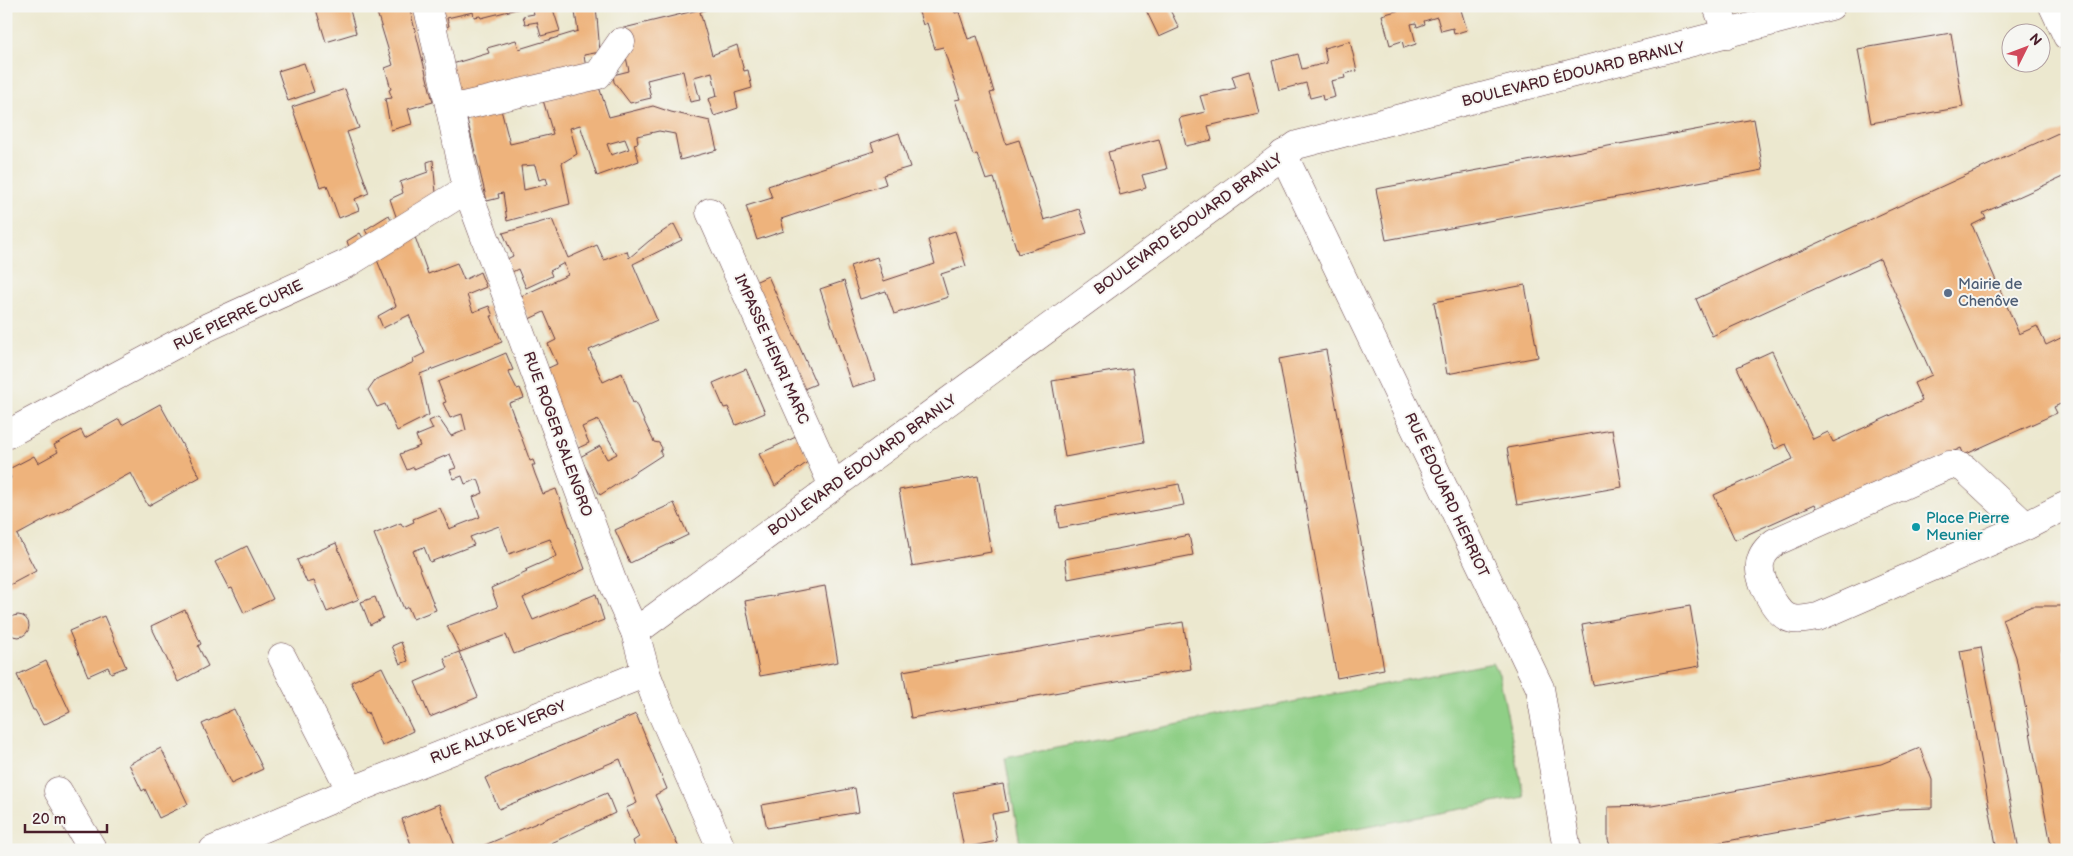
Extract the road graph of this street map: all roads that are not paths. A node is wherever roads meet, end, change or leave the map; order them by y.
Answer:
1 (427, 6) edge
2 (1717, 6) edge
3 (1831, 6) edge
4 (2053, 6) edge
5 (1728, 34) junction
6 (2067, 36) edge
7 (621, 42) dead end
8 (450, 109) junction
9 (1284, 154) junction
10 (467, 189) junction
11 (710, 212) dead end
12 (6, 435) edge
13 (833, 486) junction
14 (2066, 507) edge
15 (2026, 526) junction
16 (635, 632) junction
17 (282, 657) dead end
18 (646, 673) junction
19 (58, 791) dead end
20 (351, 791) junction
21 (93, 850) edge
22 (213, 850) edge
23 (722, 850) edge
24 (1567, 850) edge

1 - 8 street, RUE ROGER SALENGRO
2 - 5 street
3 - 5 street, BOULEVARD ÉDOUARD BRANLY
4 - 6 street
5 - 9 street, BOULEVARD ÉDOUARD BRANLY
7 - 8 street
8 - 10 street, RUE ROGER SALENGRO
9 - 13 street, BOULEVARD ÉDOUARD BRANLY
9 - 24 street, RUE ÉDOUARD HERRIOT
10 - 12 street, RUE PIERRE CURIE
10 - 16 street, RUE ROGER SALENGRO
11 - 13 street, IMPASSE HENRI MARC
13 - 16 street, BOULEVARD ÉDOUARD BRANLY
14 - 15 street
15 - 15 street
16 - 18 street, RUE ROGER SALENGRO
17 - 20 street
18 - 20 street, RUE ALIX DE VERGY
18 - 23 street, RUE ROGER SALENGRO
19 - 21 street
20 - 22 street, RUE ALIX DE VERGY

